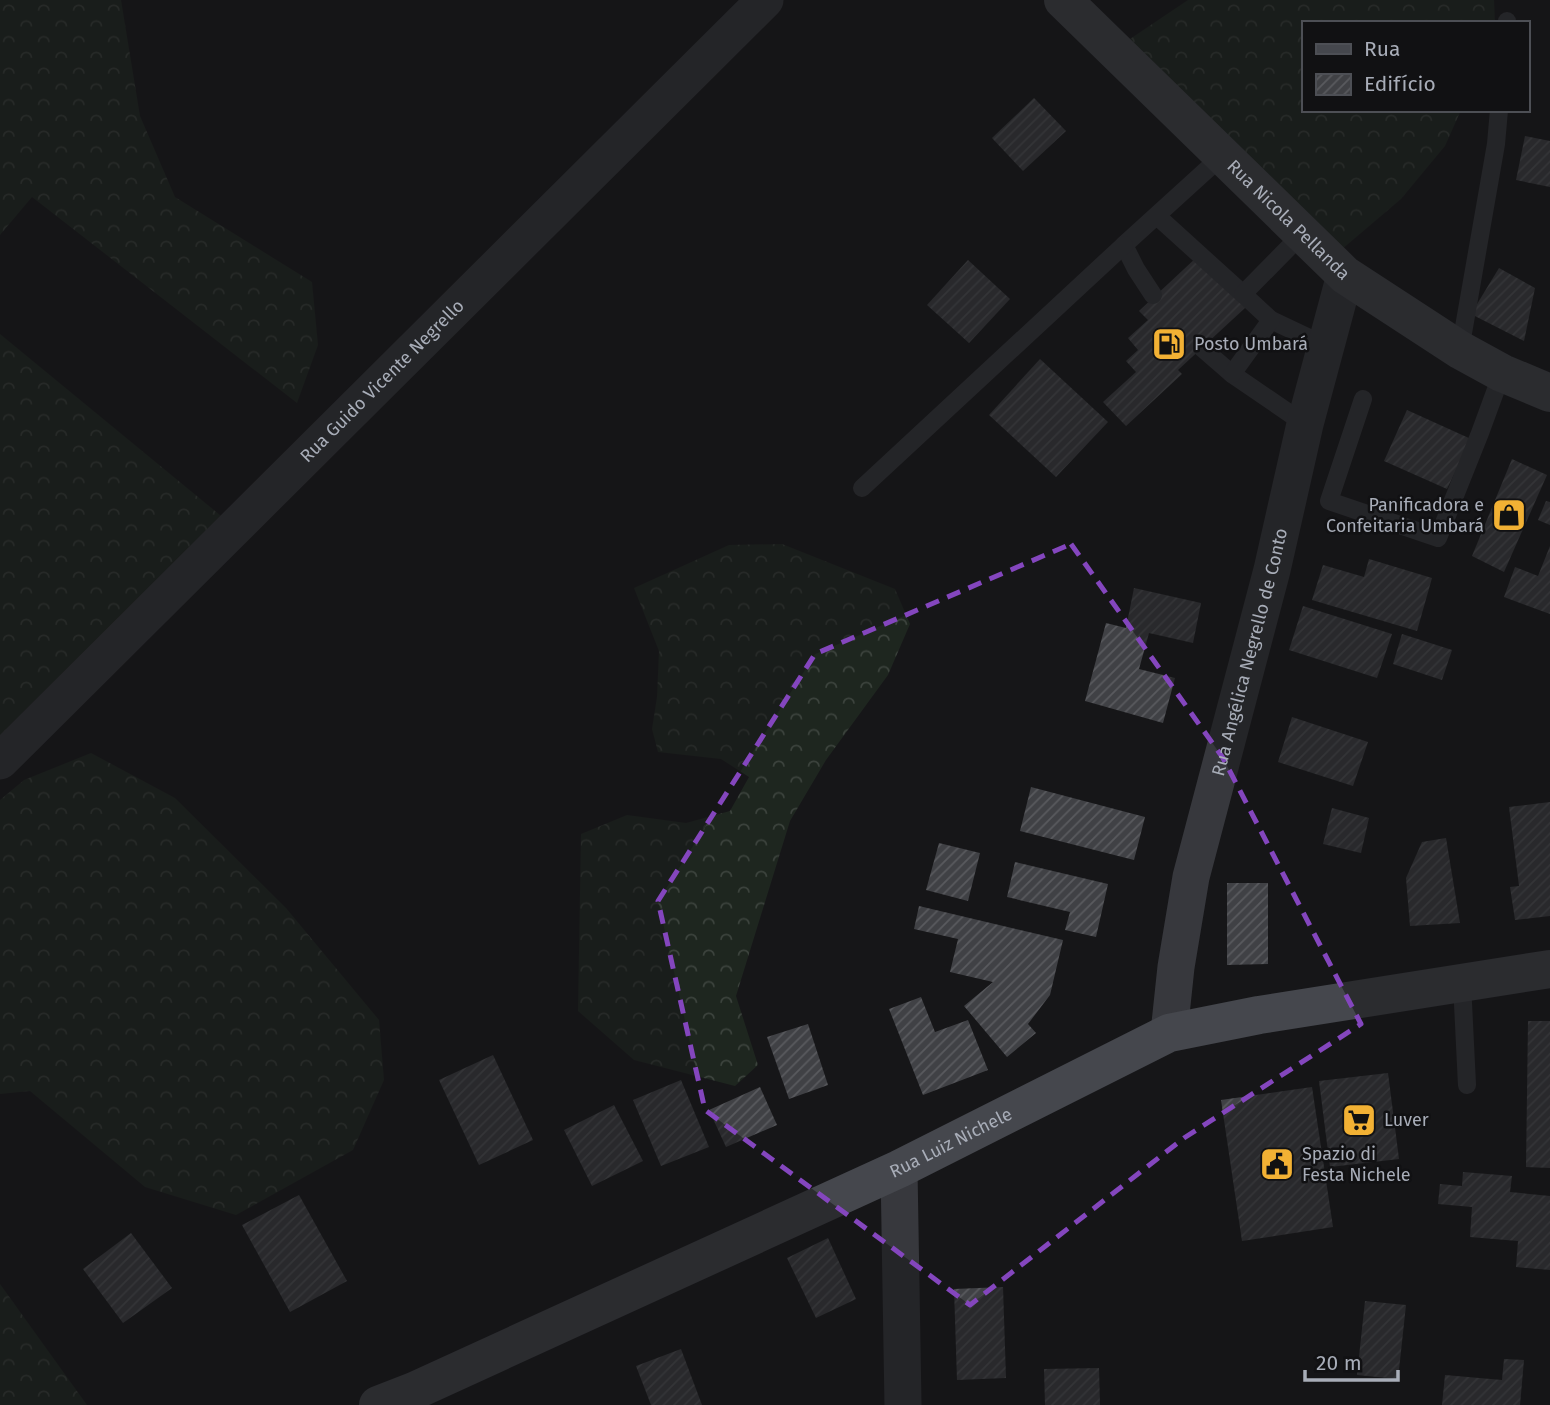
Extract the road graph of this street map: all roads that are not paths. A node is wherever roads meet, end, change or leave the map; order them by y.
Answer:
1 (765, 0) edge
2 (1062, 0) edge
3 (1499, 112) edge
4 (1223, 155) junction
5 (1157, 216) junction
6 (1303, 233) junction
7 (1124, 245) junction
8 (1345, 275) junction
9 (1243, 294) junction
10 (1153, 295) dead end
11 (1271, 320) junction
12 (1328, 346) junction
13 (1202, 348) dead end
14 (1460, 350) junction
15 (1502, 373) junction
16 (1232, 374) junction
17 (1550, 393) edge
18 (1363, 399) dead end
19 (1305, 424) junction
20 (862, 488) dead end
21 (0, 761) edge
22 (1550, 969) edge
23 (1462, 983) junction
24 (1170, 1033) junction
25 (1467, 1085) dead end
26 (899, 1169) junction
27 (417, 1398) edge
28 (379, 1405) edge
29 (903, 1405) edge

1 - 21 street, Rua Guido Vicente Negrello
2 - 4 street, Rua Nicola Pellanda
3 - 14 lane
4 - 5 lane
4 - 6 street, Rua Nicola Pellanda
5 - 7 lane
5 - 9 lane
6 - 8 street, Rua Nicola Pellanda
6 - 9 lane
7 - 10 lane
7 - 20 lane
8 - 12 street, Rua Angélica Negrello de Conto
8 - 14 street, Rua Nicola Pellanda
9 - 11 lane
11 - 12 lane
11 - 16 lane
12 - 19 street, Rua Angélica Negrello de Conto
13 - 16 lane
14 - 15 street, Rua Nicola Pellanda
15 - 17 street, Rua Nicola Pellanda
15 - 18 lane
16 - 19 lane
19 - 24 street, Rua Angélica Negrello de Conto
22 - 23 street, Rua Luiz Nichele
23 - 24 street, Rua Luiz Nichele
23 - 25 lane
24 - 26 street, Rua Luiz Nichele
26 - 27 street, Rua Luiz Nichele
26 - 29 street
27 - 28 street, Rua Luiz Nichele

